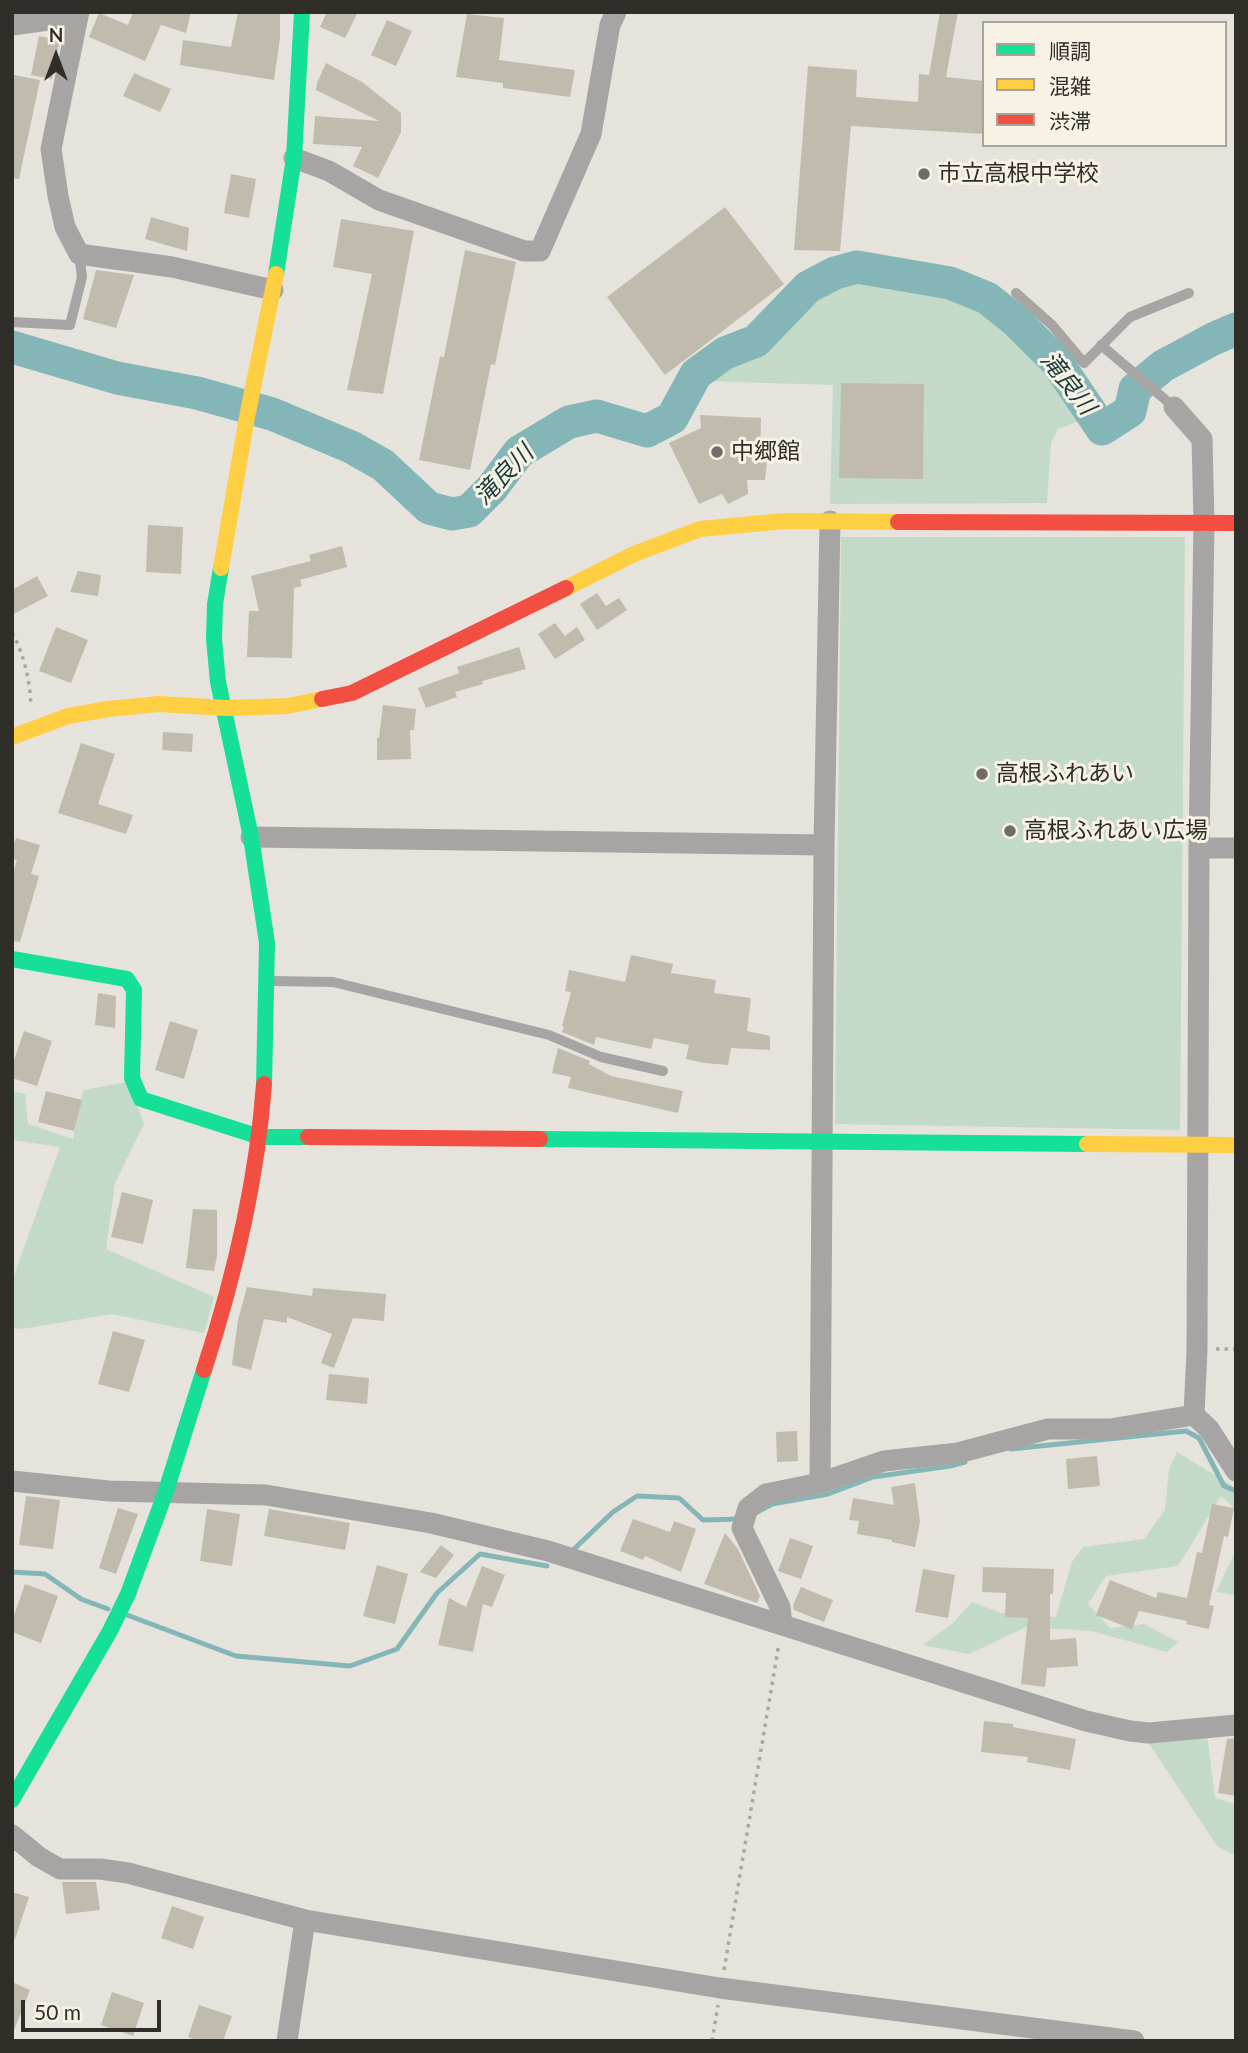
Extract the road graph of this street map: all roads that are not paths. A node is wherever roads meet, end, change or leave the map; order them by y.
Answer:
1 (302, 12) edge
2 (615, 12) edge
3 (79, 14) edge
4 (12, 26) edge
5 (294, 158) junction
6 (79, 254) junction
7 (273, 290) junction
8 (1016, 293) dead end
9 (1189, 293) dead end
10 (12, 322) edge
11 (1101, 345) junction
12 (1174, 407) joint
13 (830, 521) junction
14 (1204, 522) junction
15 (1236, 523) edge
16 (225, 708) junction
17 (12, 737) edge
18 (251, 837) junction
19 (824, 845) junction
20 (1199, 848) junction
21 (1236, 848) edge
22 (12, 959) edge
23 (267, 981) junction
24 (663, 1071) dead end
25 (260, 1137) junction
26 (823, 1143) junction
27 (1197, 1144) junction
28 (1236, 1145) edge
29 (1194, 1415) junction
30 (1236, 1471) edge
31 (12, 1481) edge
32 (820, 1483) junction
33 (165, 1494) junction
34 (782, 1625) junction
35 (1236, 1725) edge
36 (12, 1800) edge
37 (12, 1835) edge
38 (305, 1920) junction
39 (286, 2041) edge
40 (1134, 2041) edge

1 - 5 street
2 - 5 street
3 - 4 street
3 - 6 street
5 - 7 street
6 - 7 street
6 - 10 lane
7 - 16 street
8 - 11 lane
9 - 11 lane
11 - 12 lane
12 - 14 street
13 - 14 street
13 - 16 street
13 - 19 street
14 - 15 street
14 - 20 street
16 - 17 street
16 - 18 street
18 - 19 street
18 - 23 street
19 - 26 street
20 - 21 street
20 - 27 street
22 - 25 street
23 - 24 lane
23 - 25 street
25 - 26 street
25 - 33 street
26 - 27 street
26 - 32 street
27 - 28 street
27 - 29 street
29 - 30 street
29 - 32 street
31 - 33 street
32 - 34 street
33 - 34 street
33 - 36 street
34 - 35 street
37 - 38 street
38 - 39 street
38 - 40 street

